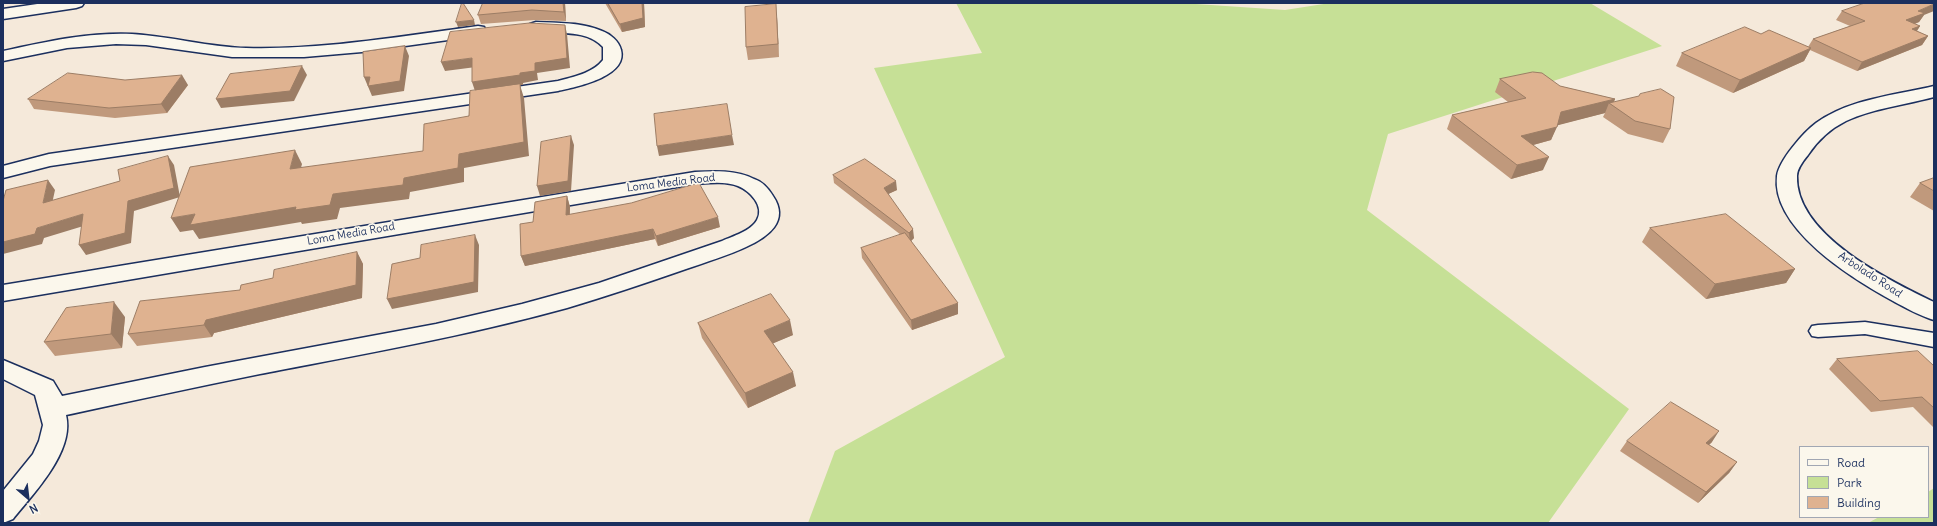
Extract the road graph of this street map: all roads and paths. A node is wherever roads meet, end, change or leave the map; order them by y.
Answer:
1 (76, 3) edge
2 (3, 14) edge
3 (521, 28) edge
4 (492, 30) edge
5 (3, 56) edge
6 (1934, 91) edge
7 (3, 172) edge
8 (3, 293) edge
9 (1934, 312) edge
10 (1818, 331) dead end
11 (1934, 340) edge
12 (3, 369) edge
13 (52, 408) junction
14 (3, 511) edge

1 - 2 street
3 - 7 street
4 - 5 street
6 - 9 street, Arbolado Road
8 - 13 street, Loma Media Road
10 - 11 lane
12 - 13 street
13 - 14 street

